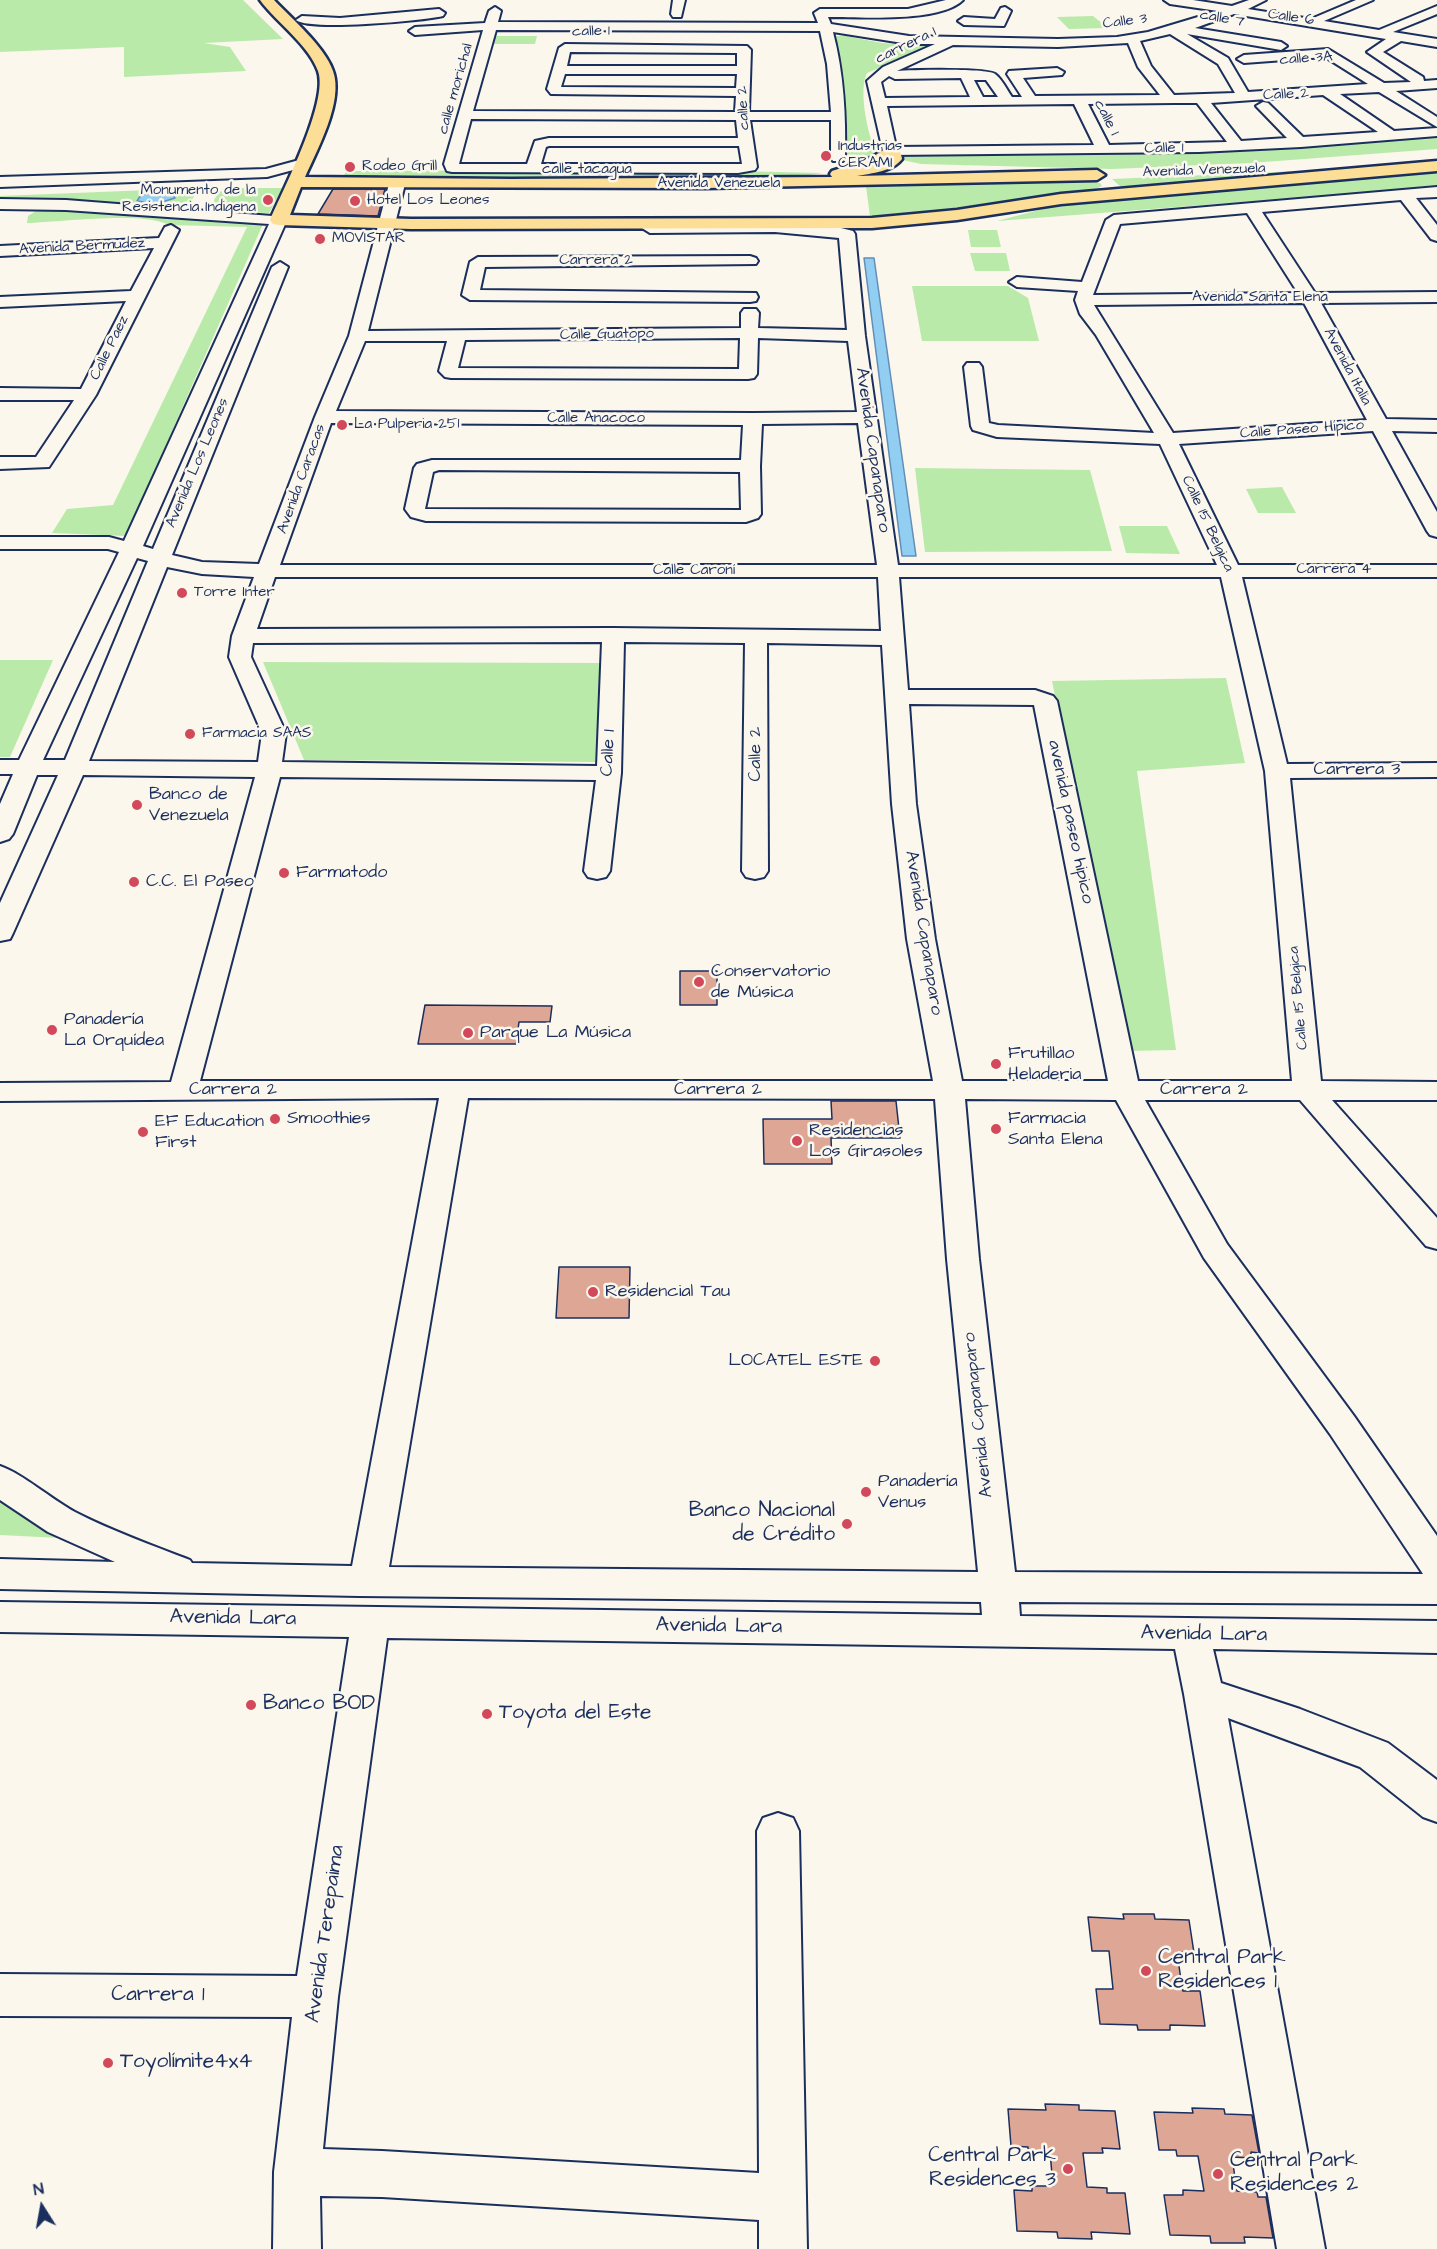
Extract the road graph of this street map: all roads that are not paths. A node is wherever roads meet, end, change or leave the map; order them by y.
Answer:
1 (267, 0) edge
2 (957, 0) edge
3 (1170, 0) edge
4 (1260, 0) edge
5 (1367, 0) edge
6 (290, 3) dead end
7 (674, 9) edge
8 (1235, 10) junction
9 (1437, 10) edge
10 (1005, 11) dead end
11 (452, 12) dead end
12 (493, 14) junction
13 (302, 20) junction
14 (1208, 20) junction
15 (1316, 20) junction
16 (821, 22) junction
17 (1176, 30) junction
18 (415, 31) dead end
19 (1385, 31) junction
20 (316, 34) junction
21 (1128, 35) junction
22 (1398, 37) junction
23 (1437, 41) edge
24 (988, 42) junction
25 (1293, 42) joint
26 (950, 43) junction
27 (1060, 43) junction
28 (742, 49) joint
29 (1066, 58) dead end
30 (1244, 59) dead end
31 (993, 69) dead end
32 (558, 70) junction
33 (743, 70) junction
34 (1356, 71) junction
35 (1057, 72) dead end
36 (1334, 73) dead end
37 (343, 74) dead end
38 (895, 75) dead end
39 (969, 76) junction
40 (1418, 80) dead end
41 (1437, 84) edge
42 (1384, 88) junction
43 (742, 92) junction
44 (1327, 92) junction
45 (1244, 97) junction
46 (1171, 99) junction
47 (1202, 99) junction
48 (1135, 100) junction
49 (1079, 101) junction
50 (877, 102) junction
51 (979, 102) junction
52 (1009, 102) junction
53 (1032, 102) junction
54 (1263, 106) dead end
55 (465, 115) junction
56 (742, 116) junction
57 (839, 117) junction
58 (1146, 118) dead end
59 (1437, 123) edge
60 (1387, 131) dead end
61 (1437, 132) edge
62 (1234, 141) dead end
63 (747, 142) junction
64 (1301, 142) junction
65 (1104, 150) junction
66 (1437, 157) edge
67 (838, 158) joint
68 (889, 158) junction
69 (303, 163) junction
70 (322, 165) dead end
71 (1437, 166) edge
72 (750, 167) joint
73 (532, 170) junction
74 (1178, 172) dead end
75 (267, 173) junction
76 (1080, 173) junction
77 (1113, 174) dead end
78 (826, 176) junction
79 (458, 177) junction
80 (294, 181) junction
81 (229, 182) junction
82 (397, 184) junction
83 (2, 185) edge
84 (645, 185) junction
85 (1437, 192) edge
86 (1406, 195) junction
87 (1061, 199) junction
88 (0, 204) edge
89 (66, 205) junction
90 (302, 205) junction
91 (1251, 207) junction
92 (841, 208) junction
93 (0, 210) edge
94 (216, 215) junction
95 (385, 224) junction
96 (411, 224) junction
97 (748, 229) junction
98 (167, 236) joint
99 (1437, 236) edge
100 (8, 247) edge
101 (750, 279) junction
102 (1017, 282) dead end
103 (1086, 293) junction
104 (135, 296) junction
105 (1437, 297) edge
106 (1310, 298) junction
107 (0, 302) edge
108 (751, 333) junction
109 (358, 336) junction
110 (457, 336) junction
111 (856, 336) junction
112 (973, 367) dead end
113 (0, 394) edge
114 (87, 395) junction
115 (324, 417) junction
116 (868, 417) junction
117 (753, 419) junction
118 (1378, 425) junction
119 (1437, 426) edge
120 (1167, 439) junction
121 (0, 463) edge
122 (750, 466) junction
123 (1437, 531) edge
124 (0, 543) edge
125 (130, 551) junction
126 (0, 552) edge
127 (158, 557) junction
128 (268, 570) junction
129 (1230, 570) junction
130 (888, 571) junction
131 (1437, 571) edge
132 (614, 635) junction
133 (243, 636) junction
134 (756, 638) junction
135 (893, 638) junction
136 (896, 697) junction
137 (28, 766) junction
138 (0, 767) edge
139 (72, 768) junction
140 (269, 771) junction
141 (1277, 771) junction
142 (609, 773) junction
143 (1434, 777) edge
144 (0, 834) edge
145 (597, 871) dead end
146 (755, 871) dead end
147 (0, 933) edge
148 (455, 1089) junction
149 (183, 1090) junction
150 (949, 1090) junction
151 (1125, 1090) junction
152 (1307, 1090) junction
153 (1437, 1091) edge
154 (0, 1092) edge
155 (1437, 1238) edge
156 (0, 1480) edge
157 (1434, 1556) edge
158 (0, 1574) edge
159 (202, 1579) junction
160 (998, 1588) junction
161 (1437, 1589) edge
162 (369, 1601) junction
163 (0, 1617) edge
164 (1003, 1632) junction
165 (1191, 1635) junction
166 (1437, 1637) edge
167 (1204, 1694) junction
168 (1437, 1804) edge
169 (778, 1831) dead end
170 (0, 1995) edge
171 (316, 1997) junction
172 (297, 2172) junction
173 (782, 2198) junction
174 (297, 2249) edge
175 (783, 2249) edge
176 (1301, 2249) edge

1 - 69 main road, Avenida Los Leones
2 - 16 street, carrera 1
3 - 8 street
4 - 8 street, Calle 3
5 - 15 street
6 - 13 main road
7 - 12 street
7 - 16 street
8 - 14 street, Calle 3
8 - 15 street
8 - 22 street
9 - 19 street
10 - 16 street
11 - 13 street
12 - 16 street
12 - 18 street
12 - 20 street
12 - 55 street, calle morichal
13 - 20 main road
14 - 17 street, Calle 3
14 - 25 street, Calle 6
15 - 19 street
16 - 26 street, Calle 3
16 - 57 street
17 - 21 street, Calle 3
17 - 25 street, calle 7
17 - 45 street
19 - 23 street
20 - 37 main road
21 - 27 street, Calle 3
21 - 46 street
22 - 23 street
22 - 40 street
24 - 26 street, Calle 3
24 - 27 street, Calle 3
24 - 31 street
26 - 50 street, carrera 1
27 - 29 street
28 - 32 street, calle 1
28 - 33 street, calle 2
30 - 34 street
32 - 33 street
32 - 43 street
33 - 43 street, calle 2
34 - 36 street, calle 3A
34 - 42 street
35 - 53 street
38 - 39 street
39 - 51 street
39 - 52 street
41 - 42 street, Calle 2
42 - 44 street, Calle 2
42 - 59 street
43 - 56 street, calle 2
44 - 45 street, Calle 2
44 - 60 street
45 - 47 street, Calle 2
46 - 47 street, Calle 2
46 - 48 street, Calle 2
47 - 62 street
48 - 49 street, Calle 2
48 - 58 street
49 - 53 street, Calle 2
49 - 65 street, calle 1
50 - 51 street, Calle 2
50 - 68 street, carrera 1
51 - 52 street, Calle 2
52 - 53 street, Calle 2
54 - 64 street, calle 2
55 - 56 street
55 - 79 street, calle morichal
56 - 57 street
56 - 63 street, calle 2
57 - 67 street
61 - 64 street, Calle 1
63 - 72 street, calle 2
63 - 73 street
64 - 65 street, Calle 1
65 - 68 street, Calle 1
66 - 74 main road, Avenida Venezuela
67 - 78 main road
68 - 76 main road
68 - 78 main road
68 - 92 main road
69 - 75 street, Avenida Venezuela
69 - 80 main road, Avenida Los Leones
70 - 90 main road, Avenida Los Leones
71 - 87 main road, Avenida Venezuela
72 - 73 street, calle tacagua
73 - 79 street, calle tacagua
75 - 81 street
75 - 83 street, Avenida Venezuela
76 - 77 main road, Avenida Venezuela
76 - 87 main road
76 - 92 main road, Avenida Venezuela
78 - 84 main road
79 - 82 main road, Avenida Venezuela
79 - 84 main road, Avenida Venezuela
79 - 92 main road
80 - 81 street, Avenida Venezuela
80 - 90 main road, Avenida Venezuela
80 - 90 main road, Avenida Los Leones
81 - 83 street, Avenida Venezuela
81 - 94 street
82 - 90 main road, Avenida Venezuela
82 - 95 street, Avenida Caracas
84 - 92 main road, Avenida Venezuela
85 - 86 street
86 - 91 street
86 - 99 street
87 - 92 main road, Avenida Venezuela
88 - 89 street, Avenida Venezuela
89 - 93 street, Avenida Venezuela
89 - 94 street, Avenida Venezuela
90 - 94 street, Avenida Venezuela
90 - 95 main road, Avenida Venezuela
90 - 125 street, Avenida Los Leones
90 - 127 street, Avenida Los Leones
91 - 103 street
91 - 106 street, Avenida Italia
92 - 96 main road, Avenida Venezuela
92 - 97 street
92 - 111 street, Avenida Capanaparo
95 - 96 main road, Avenida Venezuela
95 - 109 street, Avenida Caracas
96 - 97 street
97 - 101 street
98 - 100 street, Avenida Bermudez
98 - 104 street, Calle Paez
101 - 101 street, Carrera 2
101 - 108 street
102 - 103 street, Avenida Santa Elena
103 - 106 street, Avenida Santa Elena
103 - 120 street, Calle 15 Belgica
104 - 107 street
104 - 114 street, Calle Paez
105 - 106 street, Avenida Santa Elena
106 - 118 street, Avenida Italia
108 - 110 street, Calle Guatopo
108 - 110 street
108 - 111 street, Calle Guatopo
109 - 110 street, Calle Guatopo
109 - 115 street, Avenida Caracas
111 - 116 street, Avenida Capanaparo
112 - 120 street, Calle Paseo Hipico
113 - 114 street
114 - 121 street, Calle Paez
115 - 117 street, Calle Anacoco
115 - 128 street, Avenida Caracas
116 - 117 street, Calle Anacoco
116 - 130 street, Avenida Capanaparo
117 - 122 street
118 - 119 street, Calle Paseo Hipico
118 - 120 street, Calle Paseo Hipico
118 - 123 street, Avenida Italia
120 - 129 street, Calle 15 Belgica
122 - 122 street
124 - 125 street
125 - 126 street
125 - 127 street, Calle Caroní
125 - 137 street, Avenida Los Leones
127 - 128 street, Calle Caroní
127 - 139 street, Avenida Los Leones
128 - 130 street, Calle Caroní
128 - 133 street, Avenida Caracas
129 - 130 street, Calle Caroní
129 - 131 street, Carrera 4
129 - 141 street, Calle 15 Belgica
130 - 135 street, Avenida Capanaparo
132 - 133 street
132 - 134 street
132 - 142 street, Calle 1
133 - 140 street, Avenida Caracas
134 - 135 street
134 - 146 street, Calle 2
135 - 136 street, Avenida Capanaparo
136 - 150 street, Avenida Capanaparo
136 - 151 street, avenida paseo hipico
137 - 138 street
137 - 139 street
137 - 144 street, Avenida Los Leones
139 - 140 street
139 - 147 street, Avenida Los Leones
140 - 142 street
140 - 149 street, Avenida Caracas
141 - 143 street, Carrera 3
141 - 152 street, Calle 15 Belgica
142 - 145 street, Calle 1
148 - 149 street, Carrera 2
148 - 150 street, Carrera 2
148 - 162 street, Avenida Terepaima
149 - 154 street, Carrera 2
150 - 151 street, Carrera 2
150 - 160 street, Avenida Capanaparo
151 - 152 street, Carrera 2
151 - 157 street
152 - 153 street, Carrera 2
152 - 155 street
156 - 159 street
158 - 159 street, Avenida Lara
159 - 162 street, Avenida Lara
160 - 161 street, Avenida Lara
160 - 162 street, Avenida Lara
160 - 164 street, Avenida Capanaparo
162 - 163 street, Avenida Lara
162 - 164 street, Avenida Lara
162 - 171 street, Avenida Terepaima
164 - 165 street, Avenida Lara
165 - 166 street, Avenida Lara
165 - 167 street
167 - 168 street
167 - 176 street
169 - 173 street
170 - 171 street, Carrera 1
171 - 172 street, Avenida Terepaima
172 - 173 street
172 - 174 street, Avenida Terepaima
173 - 175 street

